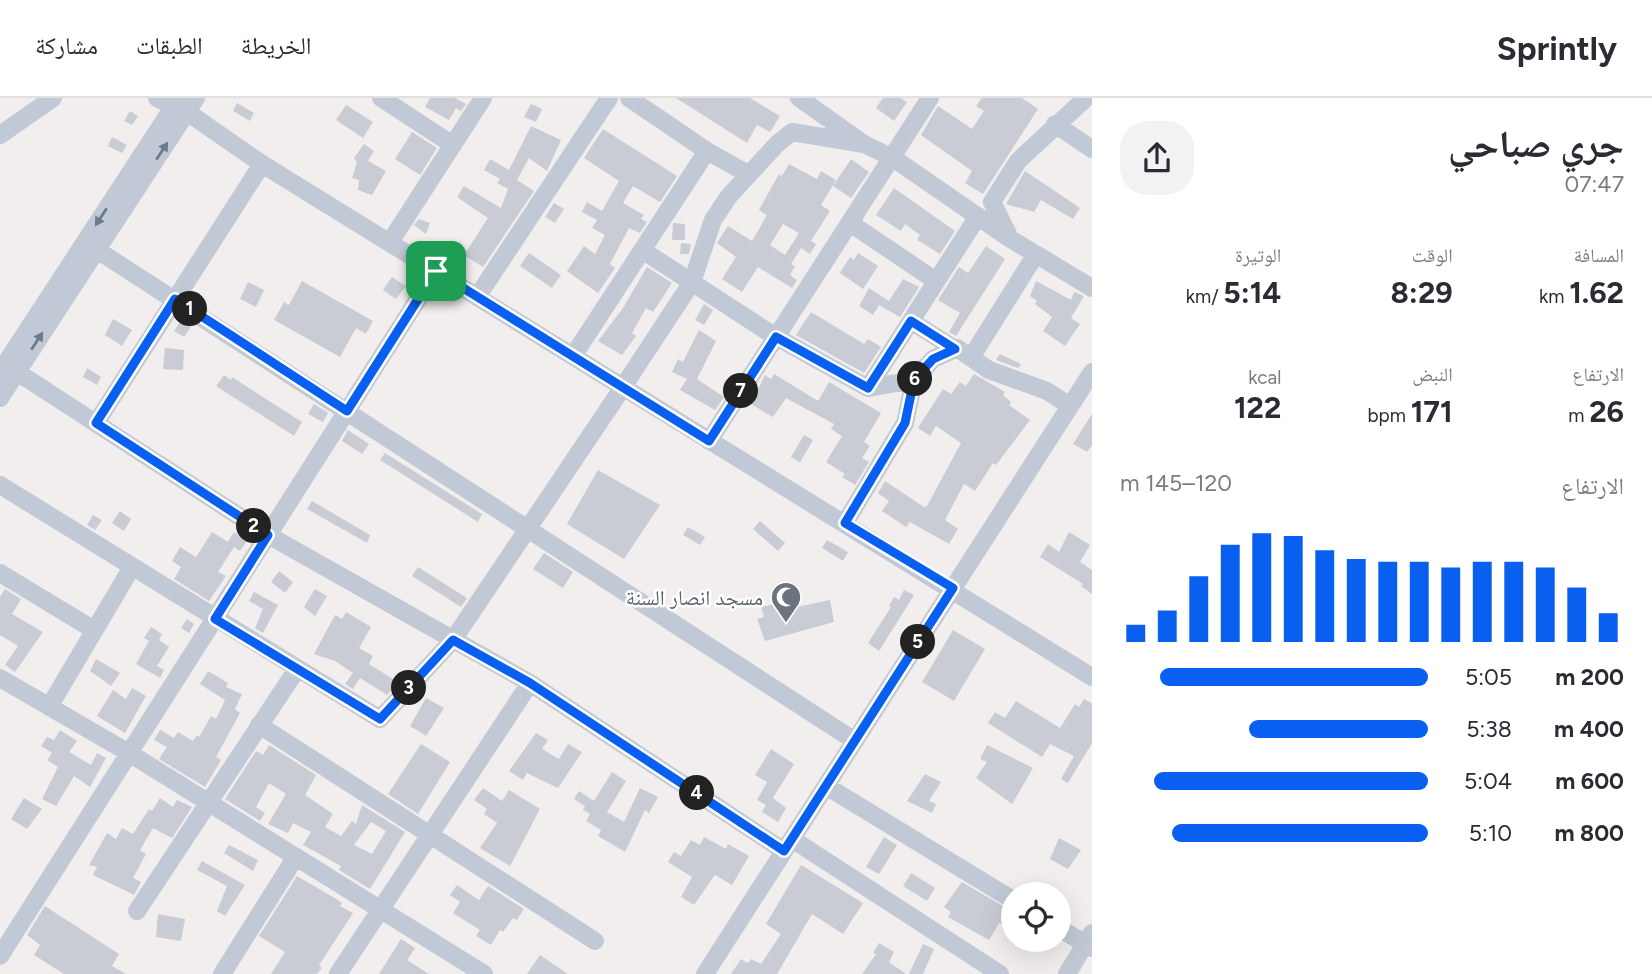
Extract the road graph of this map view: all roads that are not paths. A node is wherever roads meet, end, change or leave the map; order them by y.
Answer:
1 (53, 98) edge
2 (381, 98) edge
3 (483, 98) edge
4 (609, 98) edge
5 (629, 98) edge
6 (799, 98) edge
7 (930, 98) edge
8 (1086, 98) edge
9 (179, 102) edge
10 (1055, 124) junction
11 (0, 135) edge
12 (864, 144) junction
13 (453, 145) junction
14 (1092, 149) edge
15 (707, 151) junction
16 (892, 158) junction
17 (262, 164) junction
18 (748, 174) junction
19 (978, 216) junction
20 (850, 223) junction
21 (1009, 238) junction
22 (390, 242) junction
23 (97, 250) junction
24 (642, 250) junction
25 (1036, 254) junction
26 (436, 271) junction
27 (936, 281) junction
28 (692, 282) junction
29 (1092, 288) edge
30 (477, 297) junction
31 (175, 299) junction
32 (911, 321) junction
33 (776, 337) junction
34 (955, 349) junction
35 (573, 356) junction
36 (972, 356) junction
37 (6, 367) edge
38 (1092, 372) edge
39 (914, 380) junction
40 (623, 387) junction
41 (868, 388) junction
42 (0, 398) edge
43 (1070, 406) junction
44 (347, 411) junction
45 (96, 423) junction
46 (709, 441) junction
47 (0, 485) edge
48 (845, 523) junction
49 (528, 528) junction
50 (268, 535) junction
51 (132, 567) junction
52 (0, 573) edge
53 (953, 588) junction
54 (215, 619) junction
55 (94, 630) junction
56 (453, 640) junction
57 (297, 669) junction
58 (1092, 677) edge
59 (0, 678) edge
60 (530, 683) junction
61 (49, 707) junction
62 (259, 725) junction
63 (855, 741) junction
64 (129, 753) junction
65 (826, 786) junction
66 (208, 802) junction
67 (430, 835) junction
68 (788, 845) junction
69 (295, 858) junction
70 (1001, 893) edge
71 (137, 911) dead end
72 (380, 911) junction
73 (1071, 933) edge
74 (595, 941) dead end
75 (1090, 942) edge
76 (0, 956) edge
77 (222, 974) edge
78 (338, 974) edge
79 (484, 974) edge
80 (705, 974) edge
81 (1000, 974) edge
82 (1067, 974) edge

1 - 11 street
2 - 13 street
3 - 13 street
4 - 30 street
5 - 15 street
6 - 12 street
7 - 16 street
8 - 10 street
9 - 17 street
23 -> 9 street
9 -> 37 street
10 - 14 street
10 - 21 street
12 - 16 street
12 - 18 street
13 - 22 street
15 - 18 street
15 - 24 street
16 - 19 street
16 - 20 street
17 - 22 street
17 - 31 street
18 - 28 street
19 - 21 street
19 - 27 street
20 - 27 street
20 - 33 street
21 - 25 street
22 - 26 street
23 - 31 street
37 -> 23 street
24 - 28 street
24 - 35 street
25 - 29 street
25 - 36 street
26 - 30 street
26 - 44 street
27 - 32 street
28 - 33 street
28 - 40 street
30 - 35 street
31 - 44 street
31 - 45 street
32 - 34 street
32 - 41 street
33 - 41 street
33 - 46 street
34 - 36 street
34 - 39 street
35 - 40 street
36 - 43 street
37 - 42 street
37 - 45 street
38 - 43 street
39 - 41 street
39 - 48 street
40 - 46 street
40 - 49 street
43 - 53 street
44 - 49 street
44 - 50 street
45 - 50 street
46 - 48 street
47 - 51 street
48 - 53 street
49 - 56 street
49 - 63 street
50 - 54 street
50 - 56 street
51 - 54 street
51 - 55 street
52 - 55 street
53 - 58 street
53 - 63 street
54 - 57 street
54 - 64 street
55 - 61 street
56 - 57 street
56 - 60 street
57 - 62 street
59 - 61 street
60 - 67 street
60 - 68 street
61 - 64 street
62 - 66 street
62 - 67 street
63 - 65 street
64 - 66 street
64 - 76 street
65 - 68 street
65 - 70 street
66 - 69 street
66 - 71 street
67 - 72 street
67 - 74 street
68 - 80 street
68 - 81 street
69 - 72 street
69 - 77 street
72 - 78 street
72 - 79 street
73 - 75 street
75 - 82 street

